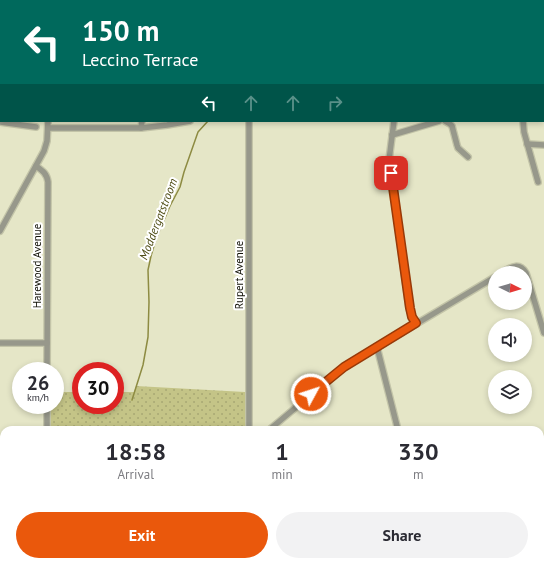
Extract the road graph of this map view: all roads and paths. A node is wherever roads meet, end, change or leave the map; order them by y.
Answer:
1 (0, 122) edge
2 (48, 122) edge
3 (142, 122) edge
4 (177, 122) edge
5 (249, 122) edge
6 (394, 122) edge
7 (436, 122) edge
8 (448, 122) edge
9 (523, 122) edge
10 (36, 127) dead end
11 (48, 128) junction
12 (141, 128) junction
13 (392, 135) junction
14 (527, 144) junction
15 (544, 145) edge
16 (468, 157) dead end
17 (36, 166) junction
18 (538, 182) dead end
19 (0, 231) edge
20 (488, 280) edge
21 (532, 293) edge
22 (416, 323) junction
23 (544, 333) edge
24 (0, 343) edge
25 (47, 343) junction
26 (377, 347) junction
27 (47, 362) edge
28 (47, 414) edge
29 (47, 426) edge
30 (249, 426) edge
31 (274, 426) edge
32 (397, 426) edge

1 - 10 street
2 - 11 street
3 - 12 street
4 - 12 street
5 - 30 street, Rupert Avenue
6 - 13 street
7 - 13 street
8 - 16 street
9 - 14 street
11 - 12 street
11 - 17 street
13 - 22 street
14 - 15 street
14 - 18 street
17 - 19 street
17 - 25 street, Harewood Avenue
20 - 22 street
21 - 23 street
22 - 26 street
24 - 25 street
25 - 27 street, Harewood Avenue
26 - 31 street
26 - 32 street
28 - 29 street

